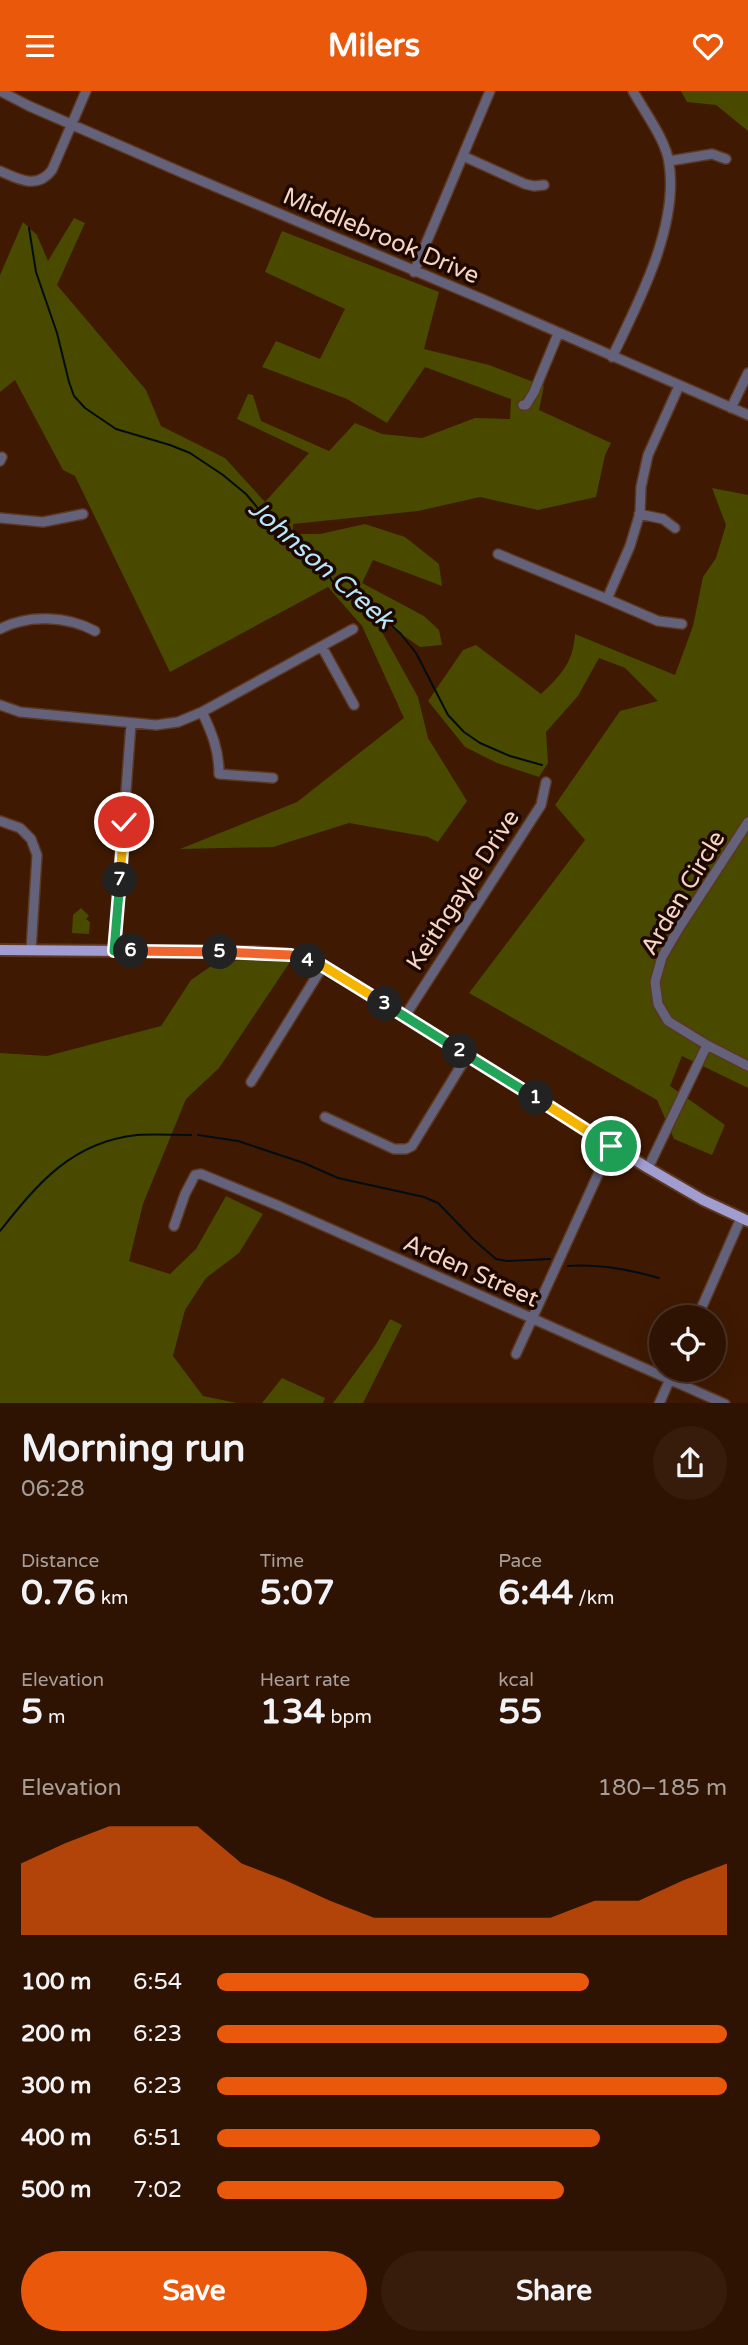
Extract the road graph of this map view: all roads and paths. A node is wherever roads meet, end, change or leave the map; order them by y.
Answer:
1 (0, 91) edge
2 (86, 91) edge
3 (490, 91) edge
4 (633, 91) edge
5 (72, 125) junction
6 (463, 156) junction
7 (726, 159) dead end
8 (669, 162) junction
9 (0, 171) edge
10 (544, 185) dead end
11 (414, 272) junction
12 (558, 334) junction
13 (612, 357) junction
14 (748, 373) edge
15 (680, 386) junction
16 (523, 405) dead end
17 (731, 408) junction
18 (748, 415) edge
19 (83, 514) dead end
20 (639, 515) junction
21 (0, 518) edge
22 (675, 528) dead end
23 (498, 554) dead end
24 (607, 599) junction
25 (682, 624) dead end
26 (0, 629) edge
27 (354, 629) dead end
28 (94, 631) dead end
29 (322, 647) junction
30 (0, 705) edge
31 (354, 705) dead end
32 (202, 712) junction
33 (131, 724) junction
34 (272, 778) dead end
35 (546, 782) dead end
36 (0, 821) edge
37 (748, 822) edge
38 (0, 950) edge
39 (31, 950) junction
40 (114, 951) junction
41 (323, 966) junction
42 (405, 1016) junction
43 (707, 1045) junction
44 (467, 1055) junction
45 (748, 1066) edge
46 (251, 1082) dead end
47 (325, 1117) dead end
48 (611, 1146) junction
49 (648, 1168) junction
50 (744, 1219) edge
51 (174, 1226) dead end
52 (703, 1305) edge
53 (531, 1319) junction
54 (516, 1354) dead end
55 (649, 1366) edge
56 (669, 1382) edge
57 (685, 1382) edge
58 (659, 1403) edge
59 (725, 1403) edge

1 - 5 street, Middlebrook Drive
2 - 5 street
3 - 6 street
4 - 8 street
5 - 9 street
5 - 11 street, Middlebrook Drive
6 - 10 street
6 - 11 street
7 - 8 street
8 - 13 street
11 - 12 street, Middlebrook Drive
12 - 13 street, Middlebrook Drive
12 - 16 street
13 - 15 street, Middlebrook Drive
14 - 17 street
15 - 17 street, Middlebrook Drive
15 - 20 street
17 - 18 street, Middlebrook Drive
19 - 21 street
20 - 22 street
20 - 24 street
23 - 24 street
24 - 25 street
26 - 28 street
27 - 29 street
29 - 31 street
29 - 32 street
30 - 33 street
32 - 33 street
32 - 34 street
33 - 40 street
35 - 42 street, Keithgayle Drive
36 - 39 street
37 - 43 street, Arden Circle
38 - 39 main road
39 - 40 main road
40 - 41 main road
41 - 42 main road
41 - 46 street
42 - 44 main road
43 - 45 street, Arden Circle
43 - 49 street
44 - 47 street
44 - 48 main road
48 - 49 main road
48 - 53 street
49 - 50 main road
50 - 52 street
51 - 53 street, Arden Street
53 - 54 street
53 - 55 street, Arden Street
56 - 58 street
57 - 59 street, Arden Street

